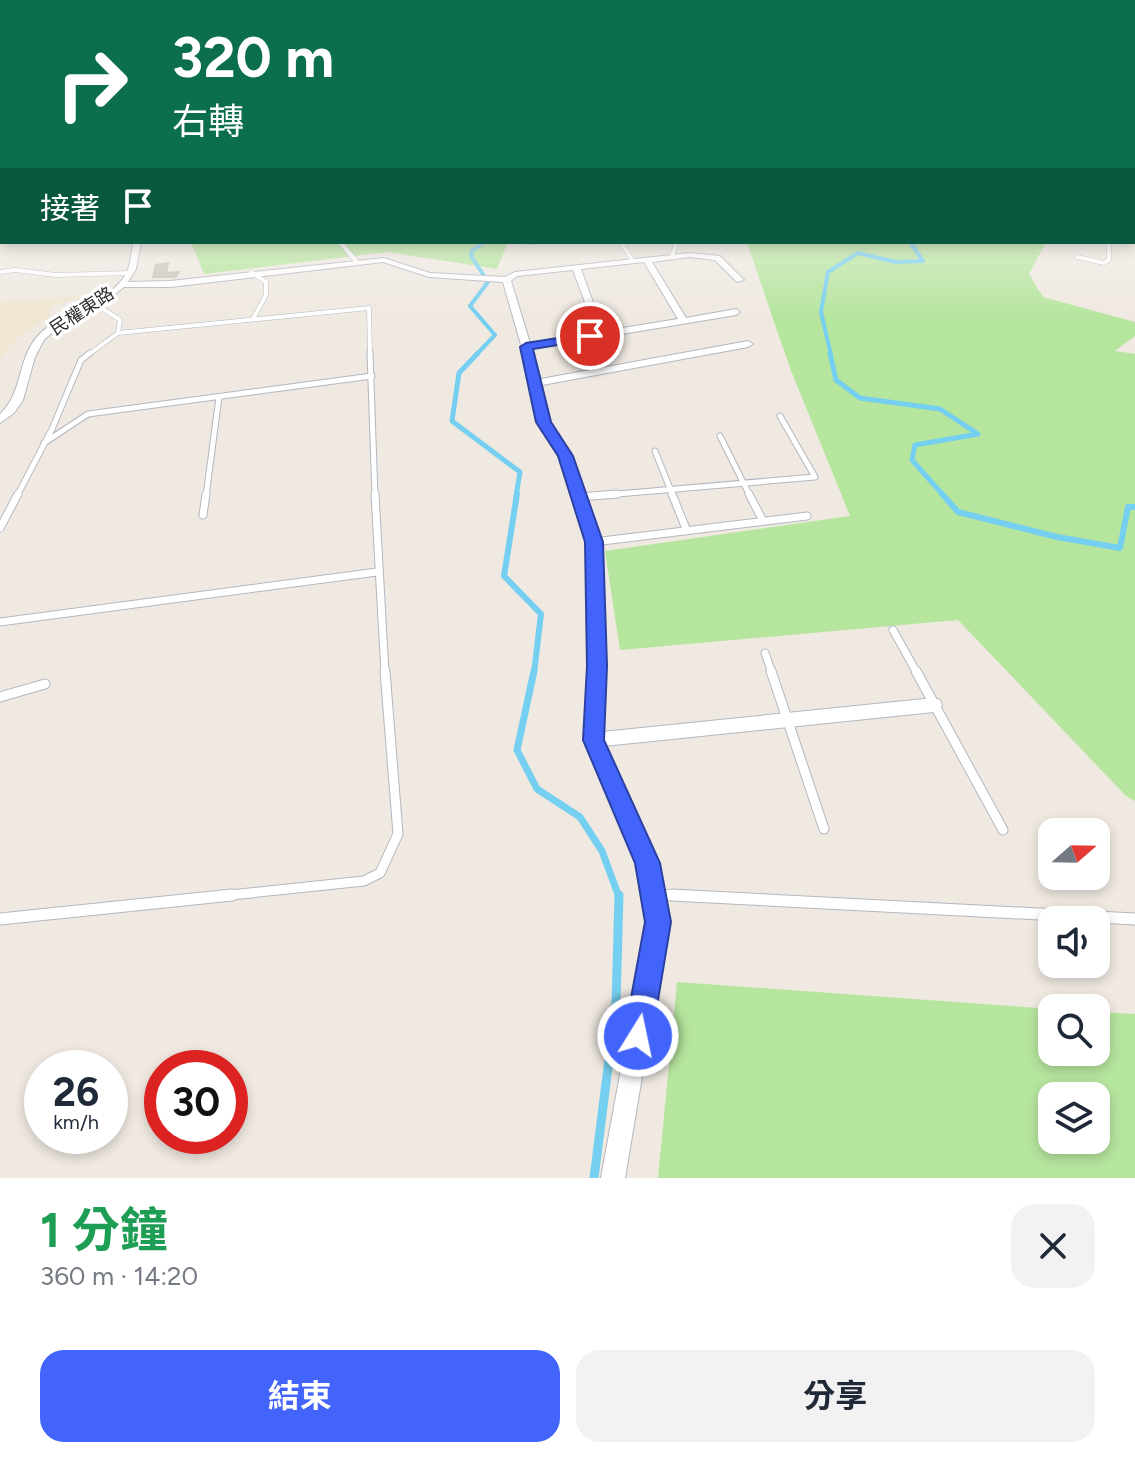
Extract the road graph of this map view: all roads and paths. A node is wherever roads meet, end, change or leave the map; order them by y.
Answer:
1 (136, 244) edge
2 (342, 244) edge
3 (622, 244) edge
4 (676, 244) edge
5 (1109, 244) edge
6 (672, 256) junction
7 (1077, 257) dead end
8 (646, 259) junction
9 (632, 260) junction
10 (356, 261) junction
11 (576, 266) junction
12 (0, 272) edge
13 (251, 272) junction
14 (126, 279) junction
15 (507, 280) junction
16 (740, 280) dead end
17 (94, 303) junction
18 (590, 305) dead end
19 (736, 312) dead end
20 (253, 319) junction
21 (684, 321) junction
22 (118, 333) junction
23 (748, 344) dead end
24 (526, 347) junction
25 (372, 376) junction
26 (537, 383) junction
27 (219, 397) junction
28 (780, 416) dead end
29 (0, 420) edge
30 (720, 436) dead end
31 (44, 443) junction
32 (655, 451) dead end
33 (746, 483) junction
34 (670, 489) junction
35 (579, 497) junction
36 (203, 515) dead end
37 (807, 516) dead end
38 (763, 521) junction
39 (0, 528) edge
40 (687, 531) junction
41 (594, 542) junction
42 (377, 572) junction
43 (0, 622) edge
44 (893, 630) dead end
45 (765, 653) dead end
46 (45, 684) dead end
47 (0, 697) edge
48 (934, 705) junction
49 (789, 720) junction
50 (593, 740) junction
51 (824, 829) dead end
52 (1003, 830) dead end
53 (653, 894) junction
54 (0, 919) edge
55 (1135, 919) edge
56 (613, 1178) edge

1 - 14 street, 民權東路
2 - 10 lane
3 - 9 lane
4 - 6 lane
5 - 7 lane
6 - 8 street
6 - 16 street
8 - 9 street
8 - 21 street
9 - 11 street
10 - 13 street
10 - 15 street
11 - 15 street
11 - 18 street
12 - 14 lane
13 - 14 street
13 - 20 lane
14 - 17 street, 民權東路
15 - 24 street
17 - 22 lane
17 - 29 street, 民權東路
19 - 21 street
20 - 22 lane
20 - 25 lane
21 - 24 street
22 - 31 lane
23 - 26 street
24 - 26 street
25 - 27 lane
25 - 42 lane
26 - 35 street
27 - 31 lane
27 - 36 lane
28 - 33 lane
30 - 33 lane
31 - 39 lane
32 - 34 lane
33 - 34 lane
33 - 38 lane
34 - 35 lane
34 - 40 lane
35 - 41 street
37 - 38 lane
38 - 40 lane
40 - 41 lane
41 - 50 street
42 - 43 lane
42 - 54 lane
44 - 48 lane
45 - 49 lane
46 - 47 lane
48 - 49 street
48 - 52 lane
49 - 50 street
49 - 51 lane
50 - 53 street
53 - 55 lane
53 - 56 street

